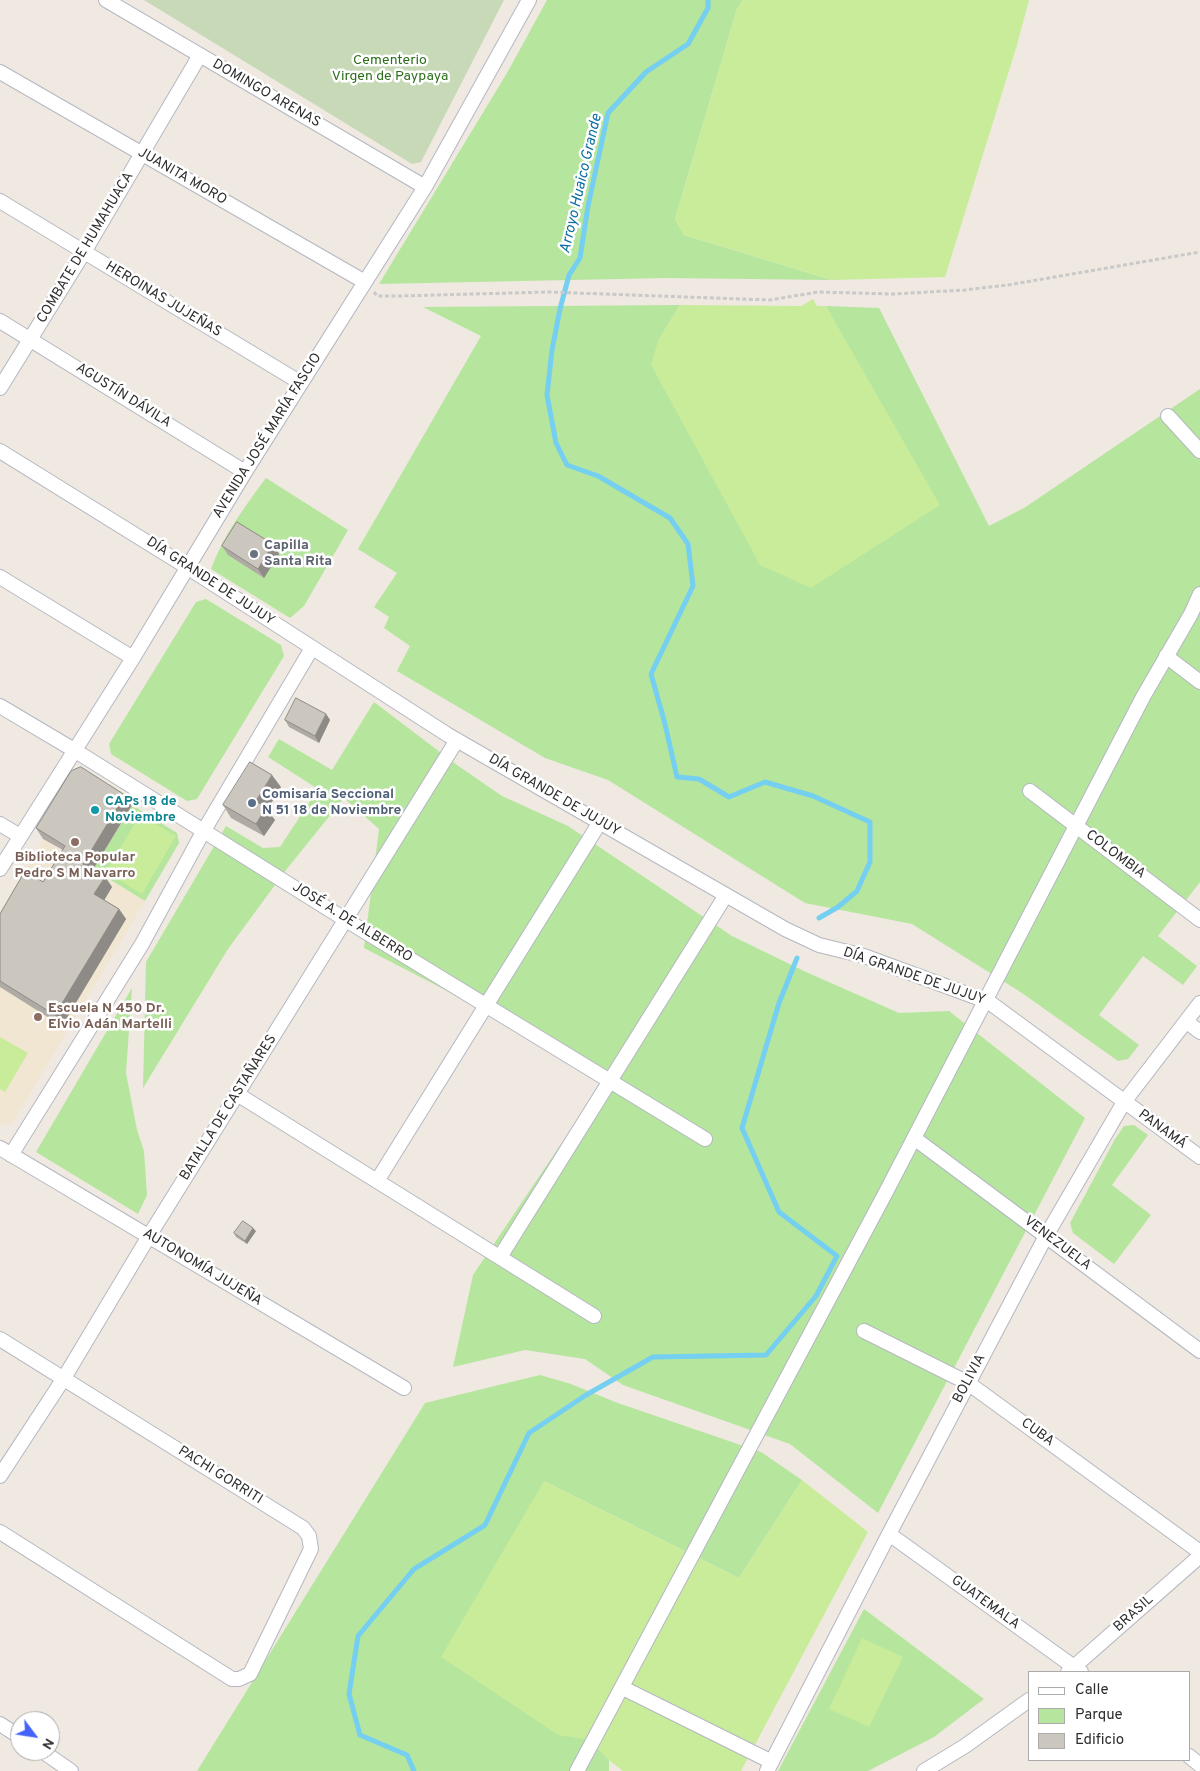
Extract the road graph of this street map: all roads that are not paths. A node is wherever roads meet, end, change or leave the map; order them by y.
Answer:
1 (106, 0) edge
2 (529, 0) edge
3 (200, 55) junction
4 (0, 72) edge
5 (142, 154) junction
6 (425, 187) junction
7 (0, 201) edge
8 (84, 252) junction
9 (365, 282) junction
10 (0, 320) edge
11 (30, 338) junction
12 (301, 382) junction
13 (0, 388) edge
14 (1168, 416) dead end
15 (0, 451) edge
16 (1200, 451) edge
17 (245, 472) junction
18 (187, 567) junction
19 (0, 577) edge
20 (1200, 594) edge
21 (312, 648) junction
22 (1166, 656) junction
23 (133, 658) junction
24 (1200, 682) edge
25 (0, 706) edge
26 (458, 740) junction
27 (74, 750) junction
28 (1030, 791) dead end
29 (600, 822) junction
30 (0, 824) edge
31 (1076, 826) junction
32 (204, 832) junction
33 (20, 836) junction
34 (0, 869) edge
35 (726, 895) junction
36 (346, 920) junction
37 (1200, 920) edge
38 (985, 1000) junction
39 (1200, 1003) edge
40 (486, 1005) junction
41 (1187, 1022) junction
42 (1200, 1032) edge
43 (610, 1081) junction
44 (237, 1094) junction
45 (1124, 1102) junction
46 (705, 1138) dead end
47 (914, 1138) junction
48 (6, 1151) edge
49 (1200, 1157) edge
50 (377, 1181) junction
51 (149, 1236) junction
52 (1046, 1236) junction
53 (500, 1257) junction
54 (594, 1316) dead end
55 (864, 1331) dead end
56 (0, 1339) edge
57 (1200, 1351) edge
58 (64, 1378) junction
59 (968, 1383) junction
60 (404, 1388) dead end
61 (0, 1476) edge
62 (0, 1532) edge
63 (889, 1534) junction
64 (1200, 1552) edge
65 (1200, 1556) edge
66 (1075, 1671) edge
67 (627, 1690) dead end
68 (1028, 1701) edge
69 (1190, 1757) edge
70 (56, 1761) edge
71 (1200, 1765) edge
72 (770, 1767) edge
73 (931, 1770) edge
74 (71, 1771) edge
75 (577, 1771) edge

1 - 3 street, DOMINGO ARENAS
2 - 6 street, AVENIDA JOSÉ MARÍA FASCIO
3 - 5 street, COMBATE DE HUMAHUACA
3 - 6 street, DOMINGO ARENAS
4 - 5 street, JUANITA MORO
5 - 8 street, COMBATE DE HUMAHUACA
5 - 9 street, JUANITA MORO
6 - 9 street, AVENIDA JOSÉ MARÍA FASCIO
7 - 8 street, HEROINAS JUJEÑAS
8 - 11 street, COMBATE DE HUMAHUACA
8 - 12 street, HEROINAS JUJEÑAS
9 - 12 street, AVENIDA JOSÉ MARÍA FASCIO
10 - 11 street, AGUSTÍN DÁVILA
11 - 13 street, COMBATE DE HUMAHUACA
11 - 17 street, AGUSTÍN DÁVILA
12 - 17 street, AVENIDA JOSÉ MARÍA FASCIO
14 - 16 street
15 - 18 street, DÍA GRANDE DE JUJUY
17 - 18 street, AVENIDA JOSÉ MARÍA FASCIO
18 - 21 street, DÍA GRANDE DE JUJUY
18 - 23 street, AVENIDA JOSÉ MARÍA FASCIO
19 - 23 street
20 - 22 street
21 - 26 street, DÍA GRANDE DE JUJUY
21 - 32 street
22 - 24 street
22 - 31 street
23 - 27 street, AVENIDA JOSÉ MARÍA FASCIO
25 - 27 street, JOSÉ A. DE ALBERRO
26 - 29 street, DÍA GRANDE DE JUJUY
26 - 36 street, BATALLA DE CASTAÑARES
27 - 32 street, JOSÉ A. DE ALBERRO
27 - 33 street, AVENIDA JOSÉ MARÍA FASCIO
28 - 31 street, COLOMBIA
29 - 35 street, DÍA GRANDE DE JUJUY
29 - 40 street
30 - 33 street
31 - 37 street, COLOMBIA
31 - 38 street
32 - 36 street, JOSÉ A. DE ALBERRO
32 - 48 street
33 - 34 street, AVENIDA JOSÉ MARÍA FASCIO
35 - 38 street, DÍA GRANDE DE JUJUY
35 - 43 street
36 - 40 street, JOSÉ A. DE ALBERRO
36 - 44 street, BATALLA DE CASTAÑARES
38 - 45 street, DÍA GRANDE DE JUJUY
38 - 47 street
39 - 41 street, BOLIVIA
40 - 43 street, JOSÉ A. DE ALBERRO
40 - 50 street
41 - 42 street
41 - 45 street, BOLIVIA
43 - 46 street, JOSÉ A. DE ALBERRO
43 - 53 street
44 - 50 street
44 - 51 street, BATALLA DE CASTAÑARES
45 - 49 street, PANAMÁ
45 - 52 street, BOLIVIA
47 - 52 street, VENEZUELA
47 - 75 street
48 - 51 street, AUTONOMÍA JUJEÑA
50 - 53 street
51 - 58 street, BATALLA DE CASTAÑARES
51 - 60 street, AUTONOMÍA JUJEÑA
52 - 57 street, VENEZUELA
52 - 59 street, BOLIVIA
53 - 54 street
55 - 59 street, CUBA
56 - 58 street, PACHI GORRITI
58 - 61 street, BATALLA DE CASTAÑARES
58 - 62 street, PACHI GORRITI
59 - 63 street, BOLIVIA
59 - 64 street, CUBA
63 - 66 street, GUATEMALA
63 - 72 street, BOLIVIA
65 - 66 street, BRASIL
67 - 72 street
68 - 73 street
69 - 71 street
70 - 74 street

